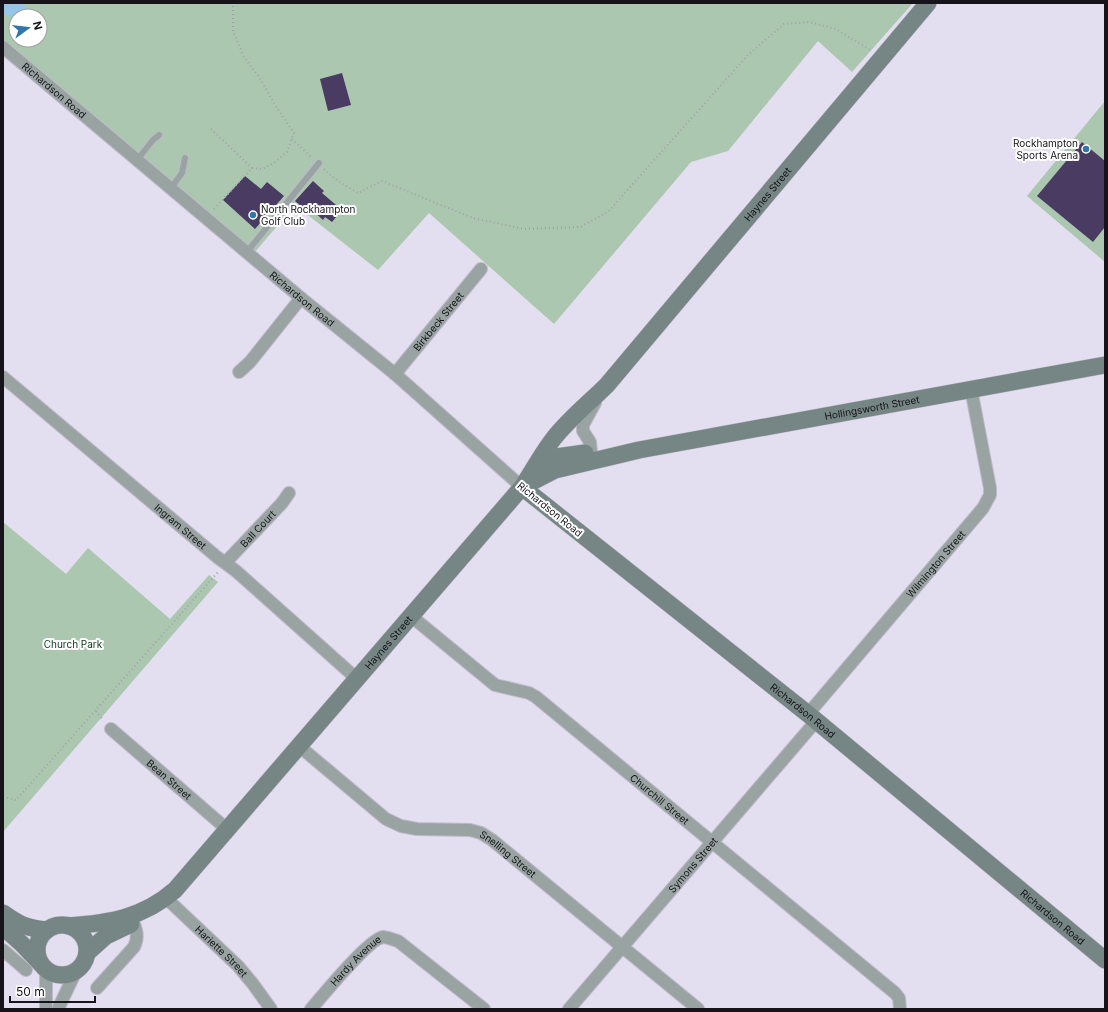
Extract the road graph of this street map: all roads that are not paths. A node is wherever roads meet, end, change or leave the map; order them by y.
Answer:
1 (928, 3) edge
2 (3, 47) edge
3 (159, 136) dead end
4 (185, 158) dead end
5 (137, 160) junction
6 (318, 164) road end
7 (171, 188) junction
8 (247, 252) junction
9 (481, 269) dead end
10 (301, 298) junction
11 (1105, 365) edge
12 (239, 372) dead end
13 (395, 374) junction
14 (3, 377) edge
15 (607, 385) junction
16 (971, 389) junction
17 (592, 457) junction
18 (537, 465) junction
19 (522, 487) junction
20 (289, 493) dead end
21 (226, 562) junction
22 (412, 616) junction
23 (356, 678) junction
24 (813, 717) junction
25 (111, 729) dead end
26 (299, 746) junction
27 (228, 830) junction
28 (713, 843) junction
29 (166, 898) junction
30 (3, 913) edge
31 (132, 919) junction
32 (69, 926) junction
33 (3, 927) edge
34 (47, 930) junction
35 (623, 947) junction
36 (3, 950) edge
37 (87, 953) junction
38 (1105, 960) edge
39 (38, 968) junction
40 (76, 971) junction
41 (97, 988) dead end
42 (899, 1004) edge
43 (46, 1009) edge
44 (58, 1009) edge
45 (270, 1009) edge
46 (311, 1009) edge
47 (484, 1009) edge
48 (569, 1009) edge
49 (698, 1009) edge

1 - 15 street, Haynes Street
2 - 5 street, Richardson Road
3 - 5 lane
4 - 7 lane
5 - 7 street, Richardson Road
6 - 8 lane
7 - 8 street, Richardson Road
8 - 10 street, Richardson Road
9 - 13 street, Birkbeck Street
10 - 12 street
10 - 13 street, Richardson Road
11 - 16 street, Hollingsworth Street
13 - 19 street, Richardson Road
14 - 21 street, Ingram Street
15 - 17 street, Haynes Street
15 - 18 street, Haynes Street
16 - 17 street, Hollingsworth Street
16 - 24 street, Wilmington Street
17 - 18 street, Hollingsworth Street
17 - 19 street, Hollingsworth Street
18 - 19 street, Haynes Street
19 - 22 street, Haynes Street
19 - 24 street, Richardson Road
20 - 21 street, Ball Court
21 - 23 street, Ingram Street
22 - 23 street, Haynes Street
22 - 28 street, Churchill Street
23 - 26 street, Haynes Street
24 - 28 street, Symons Street
24 - 38 street, Richardson Road
25 - 27 street, Bean Street
26 - 27 street, Haynes Street
26 - 35 street, Snelling Street
27 - 29 street, Haynes Street
28 - 35 street, Symons Street
28 - 42 street, Churchill Street
29 - 31 street, Haynes Street
29 - 45 street, Hariette Street
30 - 34 street
31 - 32 street
31 - 37 street
31 - 41 street
32 - 34 street
32 - 37 street
33 - 39 street
34 - 39 street
35 - 48 street, Symons Street
35 - 49 street, Snelling Street
36 - 39 street
37 - 40 street
39 - 40 street
39 - 43 street
40 - 44 street
46 - 47 street, Hardy Avenue

